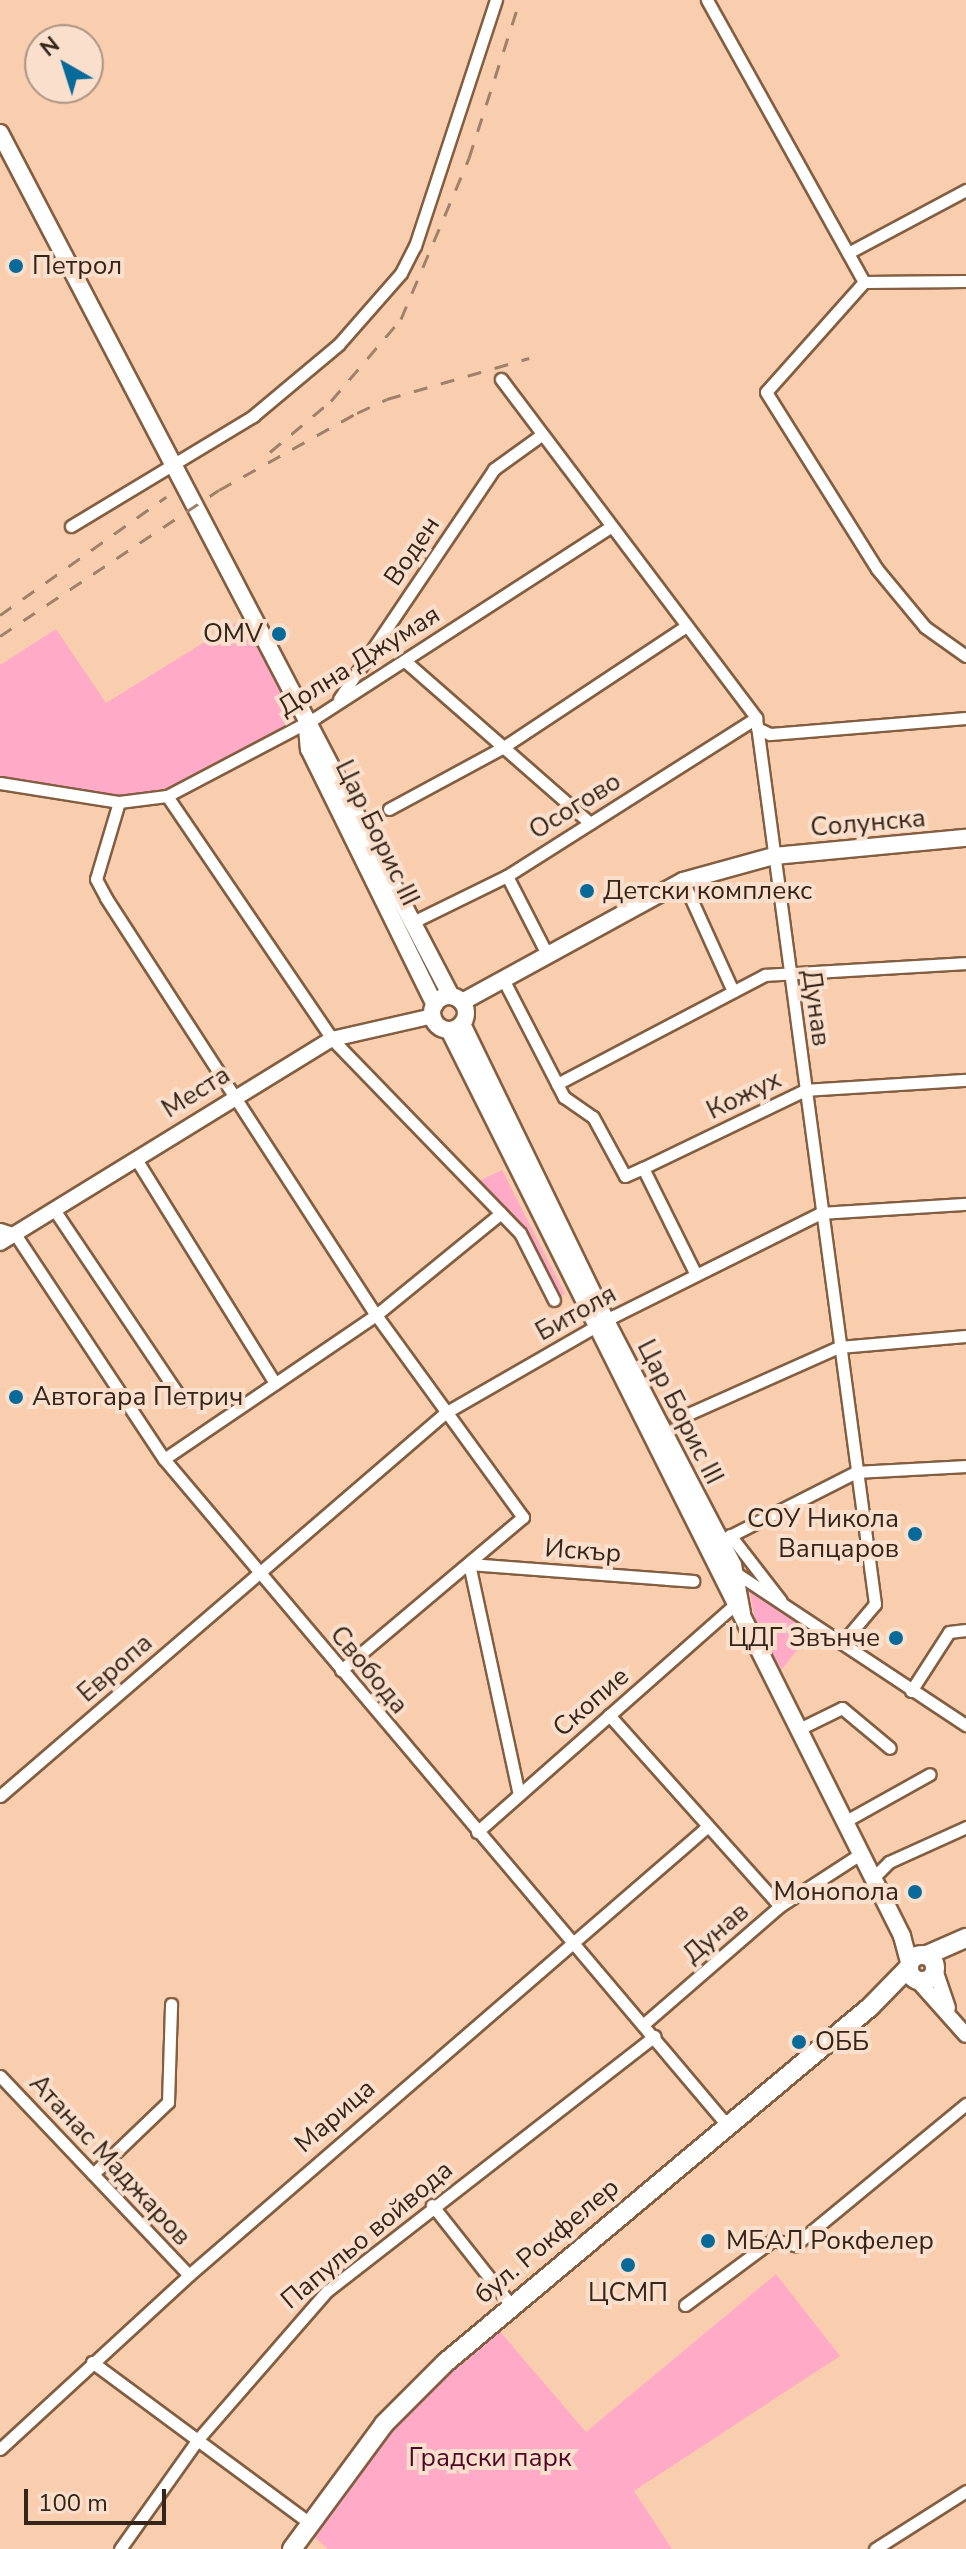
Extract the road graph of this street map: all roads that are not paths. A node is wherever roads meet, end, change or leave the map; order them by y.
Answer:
1 (496, 0) edge
2 (707, 0) edge
3 (0, 133) edge
4 (966, 190) edge
5 (848, 253) junction
6 (966, 281) edge
7 (864, 282) junction
8 (501, 379) dead end
9 (540, 436) junction
10 (172, 465) junction
11 (71, 526) dead end
12 (610, 527) junction
13 (685, 627) junction
14 (966, 656) edge
15 (405, 661) junction
16 (334, 705) junction
17 (966, 718) edge
18 (306, 723) junction
19 (756, 723) junction
20 (502, 748) junction
21 (0, 783) edge
22 (167, 796) junction
23 (119, 802) junction
24 (389, 809) dead end
25 (590, 823) junction
26 (966, 838) edge
27 (774, 856) junction
28 (507, 876) junction
29 (683, 881) junction
30 (413, 922) junction
31 (547, 954) junction
32 (966, 963) edge
33 (789, 972) junction
34 (503, 979) junction
35 (733, 991) junction
36 (456, 999) junction
37 (434, 1010) junction
38 (456, 1027) junction
39 (332, 1039) junction
40 (966, 1080) edge
41 (557, 1084) junction
42 (805, 1090) junction
43 (232, 1098) junction
44 (136, 1159) junction
45 (643, 1168) junction
46 (966, 1204) edge
47 (55, 1211) junction
48 (501, 1213) junction
49 (821, 1213) junction
50 (7, 1231) edge
51 (0, 1243) edge
52 (696, 1275) junction
53 (554, 1300) dead end
54 (376, 1315) junction
55 (601, 1324) junction
56 (966, 1336) edge
57 (839, 1347) junction
58 (275, 1383) junction
59 (182, 1400) dead end
60 (445, 1413) junction
61 (677, 1419) dead end
62 (164, 1459) junction
63 (966, 1466) edge
64 (856, 1472) junction
65 (725, 1538) junction
66 (469, 1564) junction
67 (734, 1569) junction
68 (717, 1572) junction
69 (259, 1573) junction
70 (693, 1581) dead end
71 (733, 1606) junction
72 (786, 1607) junction
73 (744, 1626) junction
74 (966, 1630) edge
75 (842, 1643) junction
76 (341, 1670) junction
77 (911, 1691) junction
78 (609, 1715) junction
79 (966, 1725) edge
80 (797, 1730) junction
81 (890, 1748) dead end
82 (930, 1774) dead end
83 (519, 1795) junction
84 (0, 1796) edge
85 (844, 1822) junction
86 (708, 1826) junction
87 (966, 1827) edge
88 (477, 1832) junction
89 (860, 1854) junction
90 (873, 1878) junction
91 (780, 1906) junction
92 (965, 1939) edge
93 (574, 1942) junction
94 (921, 1967) junction
95 (171, 2004) dead end
96 (645, 2023) junction
97 (966, 2035) edge
98 (655, 2036) junction
99 (0, 2076) edge
100 (966, 2104) edge
101 (727, 2125) junction
102 (93, 2174) junction
103 (432, 2205) junction
104 (189, 2275) junction
105 (511, 2305) junction
106 (685, 2305) dead end
107 (92, 2362) junction
108 (199, 2438) junction
109 (0, 2449) edge
110 (961, 2494) edge
111 (966, 2508) edge
112 (311, 2524) junction
113 (120, 2549) edge
114 (292, 2549) edge
115 (875, 2549) edge

1 - 10 street
2 - 5 street
3 - 10 main road, Цар Борис III
4 - 5 street
5 - 7 street
6 - 7 street
7 - 14 street
8 - 9 street
9 - 12 street
9 - 16 street, Воден
10 - 11 street
10 - 18 main road, Цар Борис III
12 - 13 street
12 - 15 street, Долна Джумая
13 - 19 street
13 - 20 street
15 - 16 street, Долна Джумая
15 - 20 street
16 - 18 street, Долна Джумая
17 - 19 street
18 - 22 street, Долна Джумая
18 - 30 main road, Цар Борис III
18 - 37 main road, Цар Борис III
19 - 25 street, Осогово
19 - 27 street, Дунав
20 - 24 street
20 - 25 street
21 - 23 street, Долна Джумая
22 - 23 street, Долна Джумая
22 - 39 street
23 - 43 street
25 - 28 street, Осогово
26 - 27 main road, Солунска
27 - 29 main road
27 - 33 street, Дунав
28 - 30 street, Осогово
28 - 31 street
29 - 31 main road
29 - 35 street
30 - 36 main road, Цар Борис III
31 - 34 main road
32 - 33 street
33 - 35 street
33 - 42 street, Дунав
34 - 36 main road
34 - 41 street
35 - 41 street
36 - 37 main road
36 - 38 main road
37 - 38 main road
37 - 39 street, Места
38 - 55 main road, Цар Борис III
39 - 43 street, Места
39 - 48 street
40 - 42 street, Кожух
41 - 45 street
42 - 45 street, Кожух
42 - 49 street, Дунав
43 - 44 street, Места
43 - 54 street
44 - 47 street, Места
44 - 58 street
45 - 52 street
46 - 49 street, Битоля
47 - 50 street, Места
47 - 59 street
48 - 53 street
48 - 54 street
49 - 52 street, Битоля
49 - 57 street, Дунав
50 - 51 street, Места
50 - 62 street, Свобода
52 - 55 street, Битоля
54 - 58 street
54 - 60 street
55 - 60 street, Битоля
55 - 65 main road, Цар Борис III
55 - 68 main road, Цар Борис III
56 - 57 street
57 - 61 street
57 - 64 street, Дунав
58 - 62 street
60 - 66 street
60 - 69 street, Битоля
62 - 69 street, Свобода
63 - 64 street
64 - 65 street
64 - 75 street, Дунав
65 - 67 main road, Цар Борис III
65 - 72 street
66 - 70 street, Искър
66 - 76 street
66 - 83 street
67 - 68 main road
67 - 72 street, Цар Борис III
67 - 73 main road
68 - 71 main road, Цар Борис III
69 - 76 street, Свобода
69 - 84 street, Европа
71 - 73 main road, Цар Борис III
71 - 78 street, Скопие
72 - 75 street, Цар Борис III
73 - 80 main road, Цар Борис III
74 - 77 street
75 - 77 street, Цар Борис III
76 - 88 street, Свобода
77 - 79 street, Цар Борис III
78 - 83 street, Скопие
78 - 86 street
80 - 81 street
80 - 85 main road, Цар Борис III
82 - 85 street
83 - 88 street, Скопие
85 - 89 main road, Цар Борис III
86 - 91 street
86 - 93 street, Марица
87 - 90 street
88 - 93 street, Свобода
89 - 90 main road, Цар Борис III
89 - 91 street, Дунав
90 - 94 main road, Цар Борис III
91 - 96 street, Дунав
92 - 94 main road, бул. Рокфелер
93 - 96 street, Свобода
93 - 104 street, Марица
94 - 97 street
94 - 101 main road, бул. Рокфелер
95 - 102 street
96 - 98 street, Свобода
98 - 101 street, Свобода
98 - 103 street, Папульо войвода
99 - 102 street, Атанас Маджаров
100 - 106 street
101 - 105 main road, бул. Рокфелер
102 - 104 street, Атанас Маджаров
103 - 105 street
103 - 108 street, Папульо войвода
104 - 107 street, Марица
105 - 112 main road, бул. Рокфелер
107 - 108 street
107 - 109 street, Марица
108 - 112 street
108 - 113 street, Папульо войвода
110 - 111 street
110 - 115 street
112 - 114 main road, бул. Рокфелер

